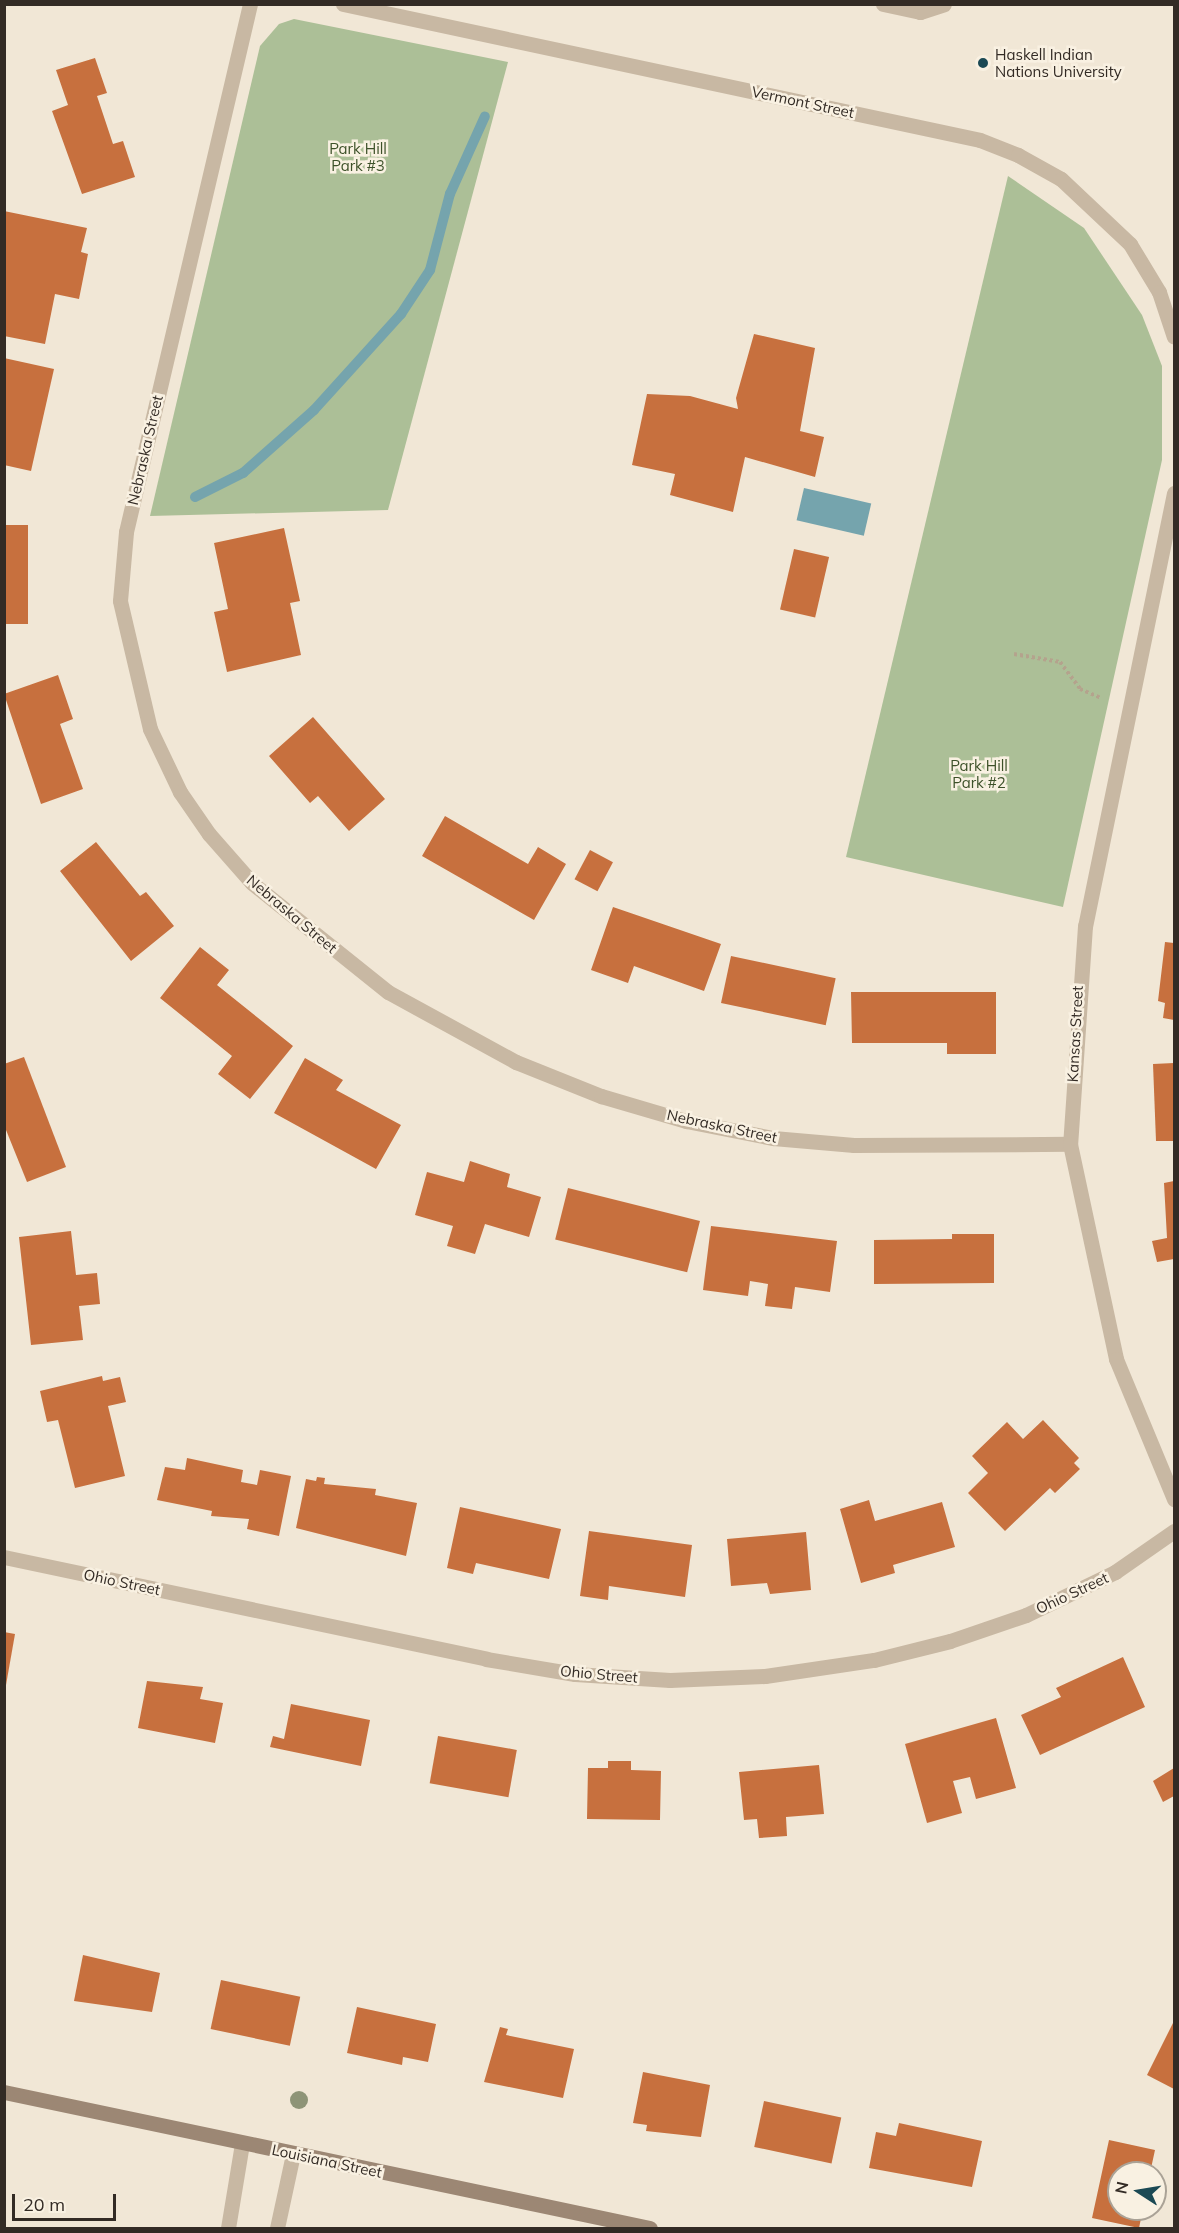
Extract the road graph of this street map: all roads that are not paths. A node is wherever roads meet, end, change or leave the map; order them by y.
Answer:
1 (250, 4) edge
2 (343, 4) edge
3 (883, 4) edge
4 (944, 4) edge
5 (1174, 337) edge
6 (1174, 493) edge
7 (1167, 561) edge
8 (1070, 1144) junction
9 (1174, 1499) edge
10 (1174, 1531) edge
11 (4, 1557) edge
12 (4, 2092) edge
13 (242, 2143) junction
14 (293, 2154) junction
15 (228, 2229) edge
16 (277, 2229) edge
17 (650, 2229) edge

1 - 8 street, Nebraska Street
2 - 5 street, Vermont Street
3 - 4 street
6 - 7 street
7 - 8 street, Kansas Street
8 - 9 street, Kansas Street
10 - 11 street, Ohio Street
12 - 13 main road, Louisiana Street
13 - 14 main road, Louisiana Street
13 - 15 street
14 - 16 street
14 - 17 main road, Louisiana Street

